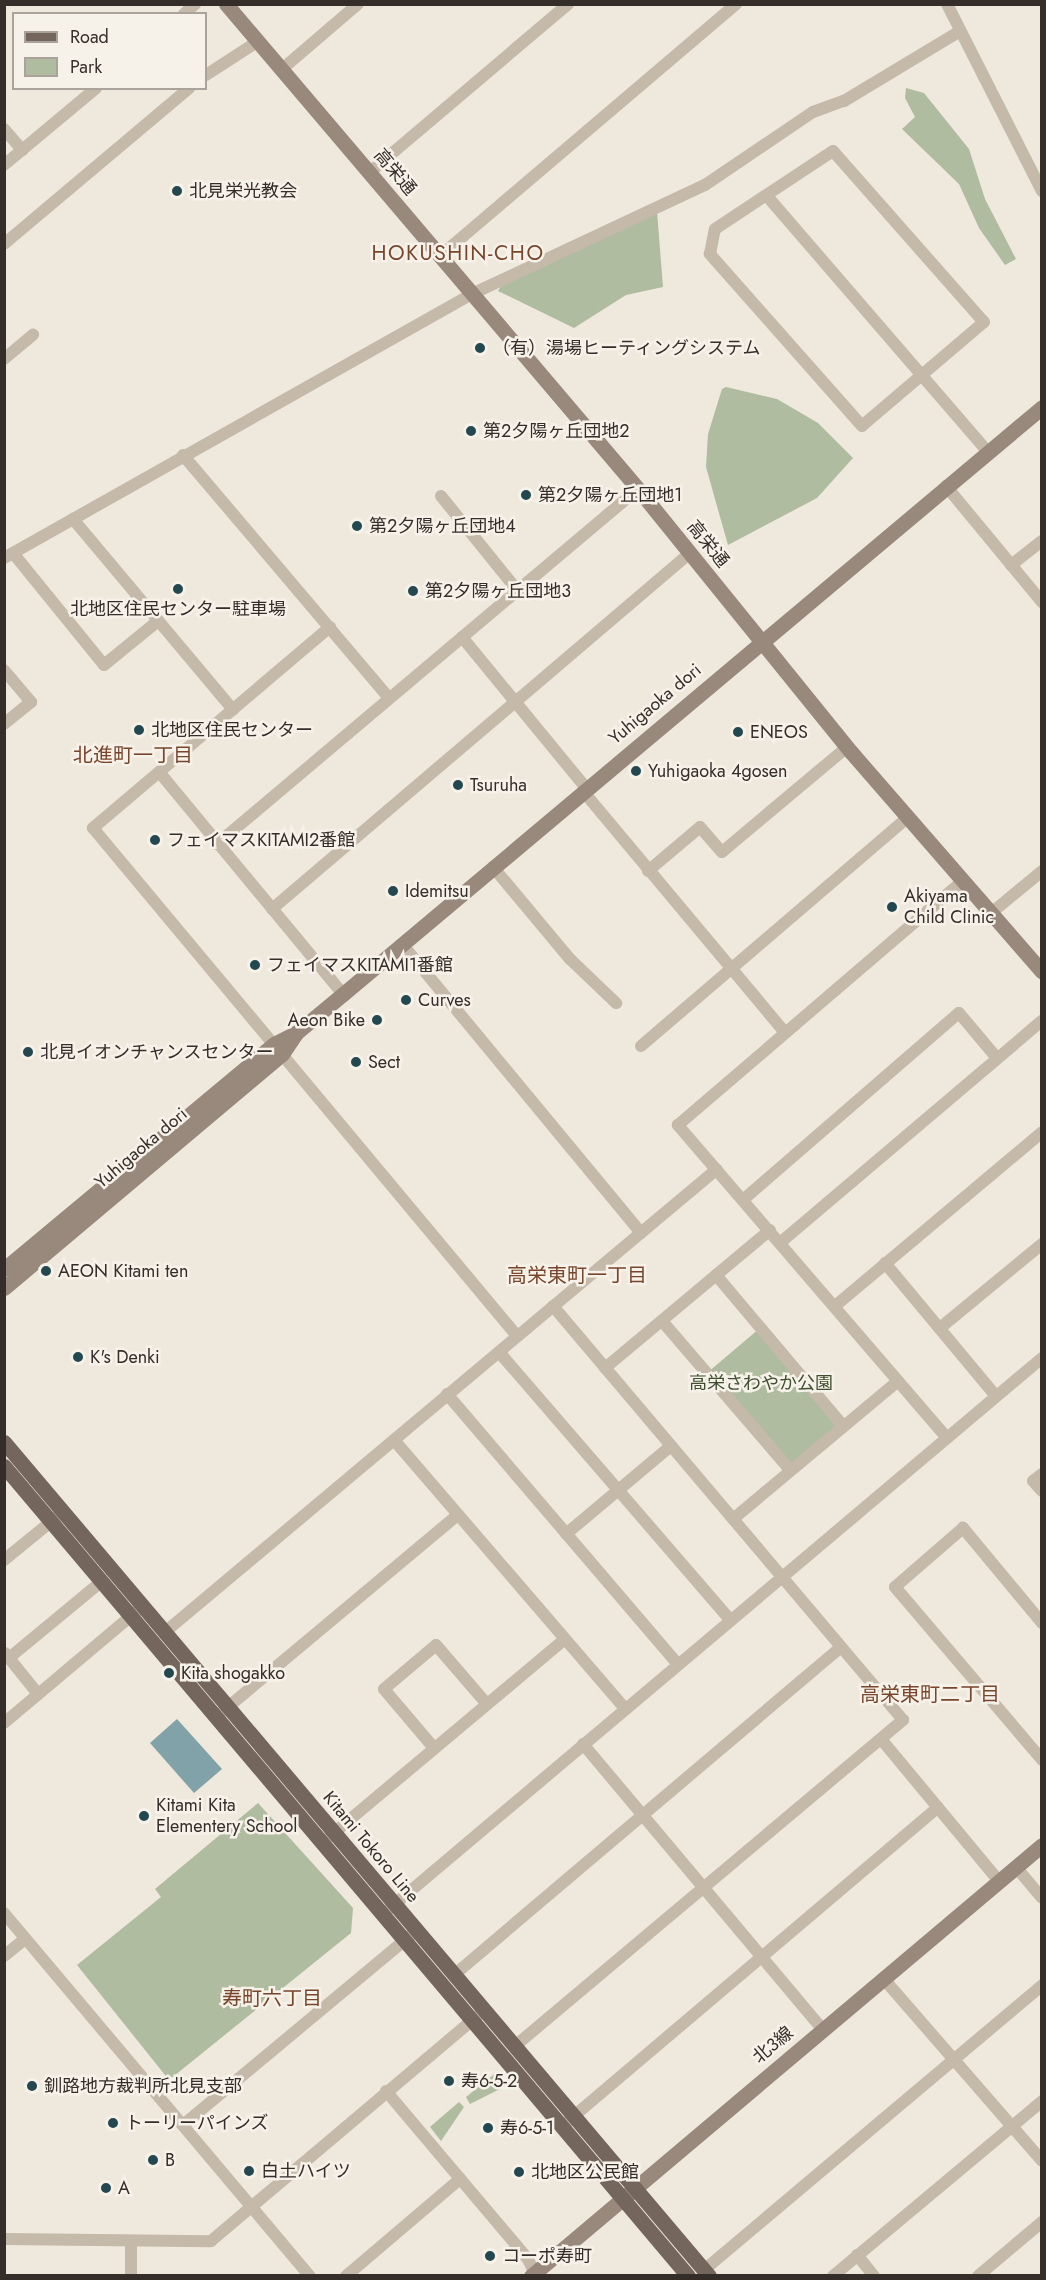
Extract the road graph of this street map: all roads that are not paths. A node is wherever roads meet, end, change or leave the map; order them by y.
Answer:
1 (226, 4) edge
2 (358, 4) edge
3 (568, 4) edge
4 (736, 4) edge
5 (947, 4) edge
6 (960, 31) junction
7 (257, 42) junction
8 (281, 70) junction
9 (207, 74) edge
10 (94, 90) edge
11 (187, 90) edge
12 (4, 129) edge
13 (22, 150) junction
14 (4, 165) edge
15 (370, 172) junction
16 (1041, 191) edge
17 (767, 196) junction
18 (4, 244) edge
19 (440, 256) junction
20 (472, 294) junction
21 (33, 335) dead end
22 (4, 358) edge
23 (922, 376) junction
24 (1041, 407) edge
25 (987, 451) junction
26 (183, 455) junction
27 (946, 486) junction
28 (638, 489) junction
29 (441, 496) dead end
30 (73, 519) junction
31 (1041, 541) edge
32 (690, 553) junction
33 (9, 555) edge
34 (1011, 566) junction
35 (518, 591) junction
36 (1041, 602) edge
37 (158, 621) junction
38 (330, 627) junction
39 (462, 637) junction
40 (760, 641) junction
41 (4, 670) edge
42 (389, 698) junction
43 (514, 701) junction
44 (233, 710) junction
45 (4, 724) edge
46 (847, 747) junction
47 (160, 772) junction
48 (584, 790) junction
49 (907, 818) junction
50 (217, 844) junction
51 (493, 867) junction
52 (648, 871) junction
53 (1041, 871) edge
54 (962, 882) junction
55 (272, 909) junction
56 (990, 914) junction
57 (402, 944) junction
58 (730, 968) junction
59 (1041, 972) edge
60 (343, 994) junction
61 (616, 1003) dead end
62 (1041, 1021) edge
63 (784, 1031) junction
64 (641, 1046) dead end
65 (278, 1049) junction
66 (996, 1057) junction
67 (1041, 1132) edge
68 (717, 1169) junction
69 (744, 1199) junction
70 (770, 1230) junction
71 (641, 1233) junction
72 (781, 1242) junction
73 (1041, 1244) edge
74 (885, 1263) junction
75 (4, 1269) edge
76 (716, 1275) junction
77 (4, 1288) edge
78 (553, 1306) junction
79 (835, 1306) junction
80 (662, 1320) junction
81 (940, 1328) junction
82 (517, 1336) junction
83 (499, 1352) junction
84 (1041, 1358) edge
85 (605, 1368) junction
86 (898, 1381) junction
87 (447, 1394) junction
88 (996, 1396) junction
89 (843, 1426) junction
90 (947, 1438) junction
91 (394, 1440) junction
92 (4, 1442) edge
93 (671, 1446) junction
94 (8, 1462) edge
95 (790, 1470) junction
96 (1041, 1474) edge
97 (618, 1488) junction
98 (1041, 1491) edge
99 (458, 1515) junction
100 (58, 1516) junction
101 (733, 1519) junction
102 (566, 1534) junction
103 (4, 1560) edge
104 (782, 1577) junction
105 (102, 1581) junction
106 (138, 1611) junction
107 (730, 1620) junction
108 (1041, 1623) edge
109 (165, 1632) junction
110 (565, 1639) junction
111 (841, 1647) junction
112 (7, 1655) edge
113 (678, 1664) junction
114 (38, 1694) junction
115 (487, 1704) junction
116 (625, 1709) junction
117 (222, 1712) junction
118 (4, 1723) edge
119 (881, 1739) junction
120 (583, 1744) junction
121 (434, 1748) junction
122 (1041, 1760) edge
123 (938, 1807) junction
124 (642, 1816) junction
125 (328, 1837) junction
126 (1041, 1845) edge
127 (1016, 1867) junction
128 (999, 1881) junction
129 (703, 1889) junction
130 (1041, 1898) edge
131 (389, 1909) junction
132 (4, 1913) edge
133 (411, 1935) junction
134 (25, 1938) junction
135 (4, 1956) edge
136 (761, 1957) junction
137 (454, 1975) junction
138 (883, 1978) junction
139 (1041, 1985) edge
140 (478, 2015) junction
141 (822, 2029) junction
142 (515, 2046) junction
143 (952, 2059) junction
144 (386, 2091) junction
145 (1041, 2101) edge
146 (567, 2122) junction
147 (183, 2125) junction
148 (1011, 2126) junction
149 (1041, 2161) edge
150 (460, 2179) junction
151 (634, 2189) junction
152 (622, 2199) junction
153 (251, 2207) junction
154 (1041, 2222) edge
155 (4, 2240) edge
156 (131, 2242) junction
157 (857, 2255) junction
158 (706, 2273) edge
159 (534, 2275) edge
160 (131, 2276) edge
161 (310, 2276) edge
162 (346, 2276) edge
163 (688, 2276) edge
164 (832, 2276) edge
165 (874, 2276) edge
166 (978, 2276) edge

1 - 7 street, 高栄通
2 - 8 street
3 - 15 street
4 - 19 street
5 - 6 street
6 - 16 street
6 - 20 street
7 - 8 street, 高栄通
7 - 9 street
8 - 15 street, 高栄通
10 - 13 street
11 - 18 street
12 - 13 street
13 - 14 street
15 - 19 street, 高栄通
17 - 23 street
17 - 23 street
17 - 23 street
19 - 20 street, 高栄通
20 - 26 street
20 - 28 street, 高栄通
21 - 22 street
23 - 25 street
24 - 25 street, Yuhigaoka dori
25 - 27 street, Yuhigaoka dori
26 - 30 street
26 - 38 street
27 - 34 street
27 - 40 street, Yuhigaoka dori
28 - 32 street, 高栄通
28 - 35 street
29 - 35 street
30 - 33 street
30 - 37 street
31 - 34 street
32 - 40 street, 高栄通
32 - 43 street
33 - 37 street
34 - 36 street
35 - 39 street
37 - 44 street
38 - 42 street
38 - 44 street
39 - 42 street
39 - 43 street
40 - 46 street, 高栄通
40 - 48 street, Yuhigaoka dori
41 - 45 street
42 - 50 street
43 - 48 street
43 - 55 street
44 - 47 street
46 - 49 street, 高栄通
46 - 52 street
47 - 50 street
47 - 65 street
48 - 51 street, Yuhigaoka dori
48 - 52 street
49 - 54 street, 高栄通
49 - 58 street
50 - 55 street
51 - 57 street, Yuhigaoka dori
51 - 61 street
52 - 58 street
53 - 56 street
54 - 56 street, 高栄通
54 - 63 street
55 - 60 street
56 - 59 street, 高栄通
57 - 60 street, Yuhigaoka dori
57 - 71 street
58 - 63 street
58 - 64 street
60 - 65 street, Yuhigaoka dori
62 - 66 street
63 - 68 street
65 - 75 street, Yuhigaoka dori
65 - 77 street, Yuhigaoka dori
65 - 82 street
66 - 69 street
66 - 72 street
67 - 74 street
68 - 69 street
68 - 71 street
69 - 70 street
70 - 72 street
70 - 76 street
71 - 78 street
72 - 79 street
73 - 81 street
74 - 79 street
74 - 81 street
76 - 80 street
76 - 89 street
78 - 82 street
78 - 85 street
79 - 86 street
80 - 85 street
80 - 95 street
81 - 88 street
82 - 83 street
83 - 87 street
83 - 97 street
84 - 88 street
85 - 93 street
86 - 89 street
86 - 90 street
87 - 91 street
87 - 102 street
88 - 90 street
89 - 95 street
90 - 104 street
91 - 99 street
91 - 109 street
92 - 94 main road, Kitami Tokoro Line
93 - 97 street
93 - 101 street
94 - 100 main road, Kitami Tokoro Line
95 - 101 street
96 - 98 street
97 - 102 street
97 - 107 street
99 - 110 street
99 - 117 street
100 - 103 street
100 - 105 main road, Kitami Tokoro Line
100 - 106 main road, Kitami Tokoro Line
101 - 104 street
102 - 113 street
104 - 107 street
104 - 111 street
105 - 106 main road, Kitami Tokoro Line
105 - 112 street
106 - 109 main road, Kitami Tokoro Line
106 - 114 street
106 - 117 main road, Kitami Tokoro Line
107 - 113 street
108 - 122 street
109 - 117 main road, Kitami Tokoro Line
110 - 115 street
110 - 116 street
111 - 119 street
111 - 124 street
112 - 114 street
113 - 116 street
114 - 118 street
115 - 121 street
115 - 121 street
116 - 120 street
117 - 125 main road, Kitami Tokoro Line
119 - 123 street
119 - 129 street
120 - 124 street
120 - 131 street
121 - 125 street
123 - 128 street
123 - 136 street
124 - 129 street
124 - 137 street
125 - 131 main road, Kitami Tokoro Line
126 - 127 street, 北3線
127 - 128 street, 北3線
127 - 130 street
128 - 138 street, 北3線
129 - 136 street
129 - 142 street
131 - 133 main road, Kitami Tokoro Line
132 - 134 street
133 - 137 main road, Kitami Tokoro Line
133 - 140 main road, Kitami Tokoro Line
133 - 147 street
134 - 135 street
134 - 147 street
136 - 141 street
136 - 146 street
137 - 140 main road, Kitami Tokoro Line
138 - 141 street, 北3線
138 - 143 street
139 - 143 street
140 - 142 main road, Kitami Tokoro Line
140 - 144 street
140 - 146 main road, Kitami Tokoro Line
141 - 151 street, 北3線
142 - 146 main road, Kitami Tokoro Line
143 - 148 street
143 - 158 street
144 - 150 street
144 - 153 street
145 - 148 street
146 - 151 main road, Kitami Tokoro Line
146 - 152 main road, Kitami Tokoro Line
147 - 153 street
148 - 149 street
148 - 157 street
150 - 159 street
150 - 162 street
151 - 152 street, 北3線
151 - 158 main road, Kitami Tokoro Line
152 - 159 street, 北3線
152 - 163 main road, Kitami Tokoro Line
153 - 156 street
153 - 161 street
154 - 166 street
155 - 156 street
156 - 160 street
157 - 164 street
157 - 165 street

